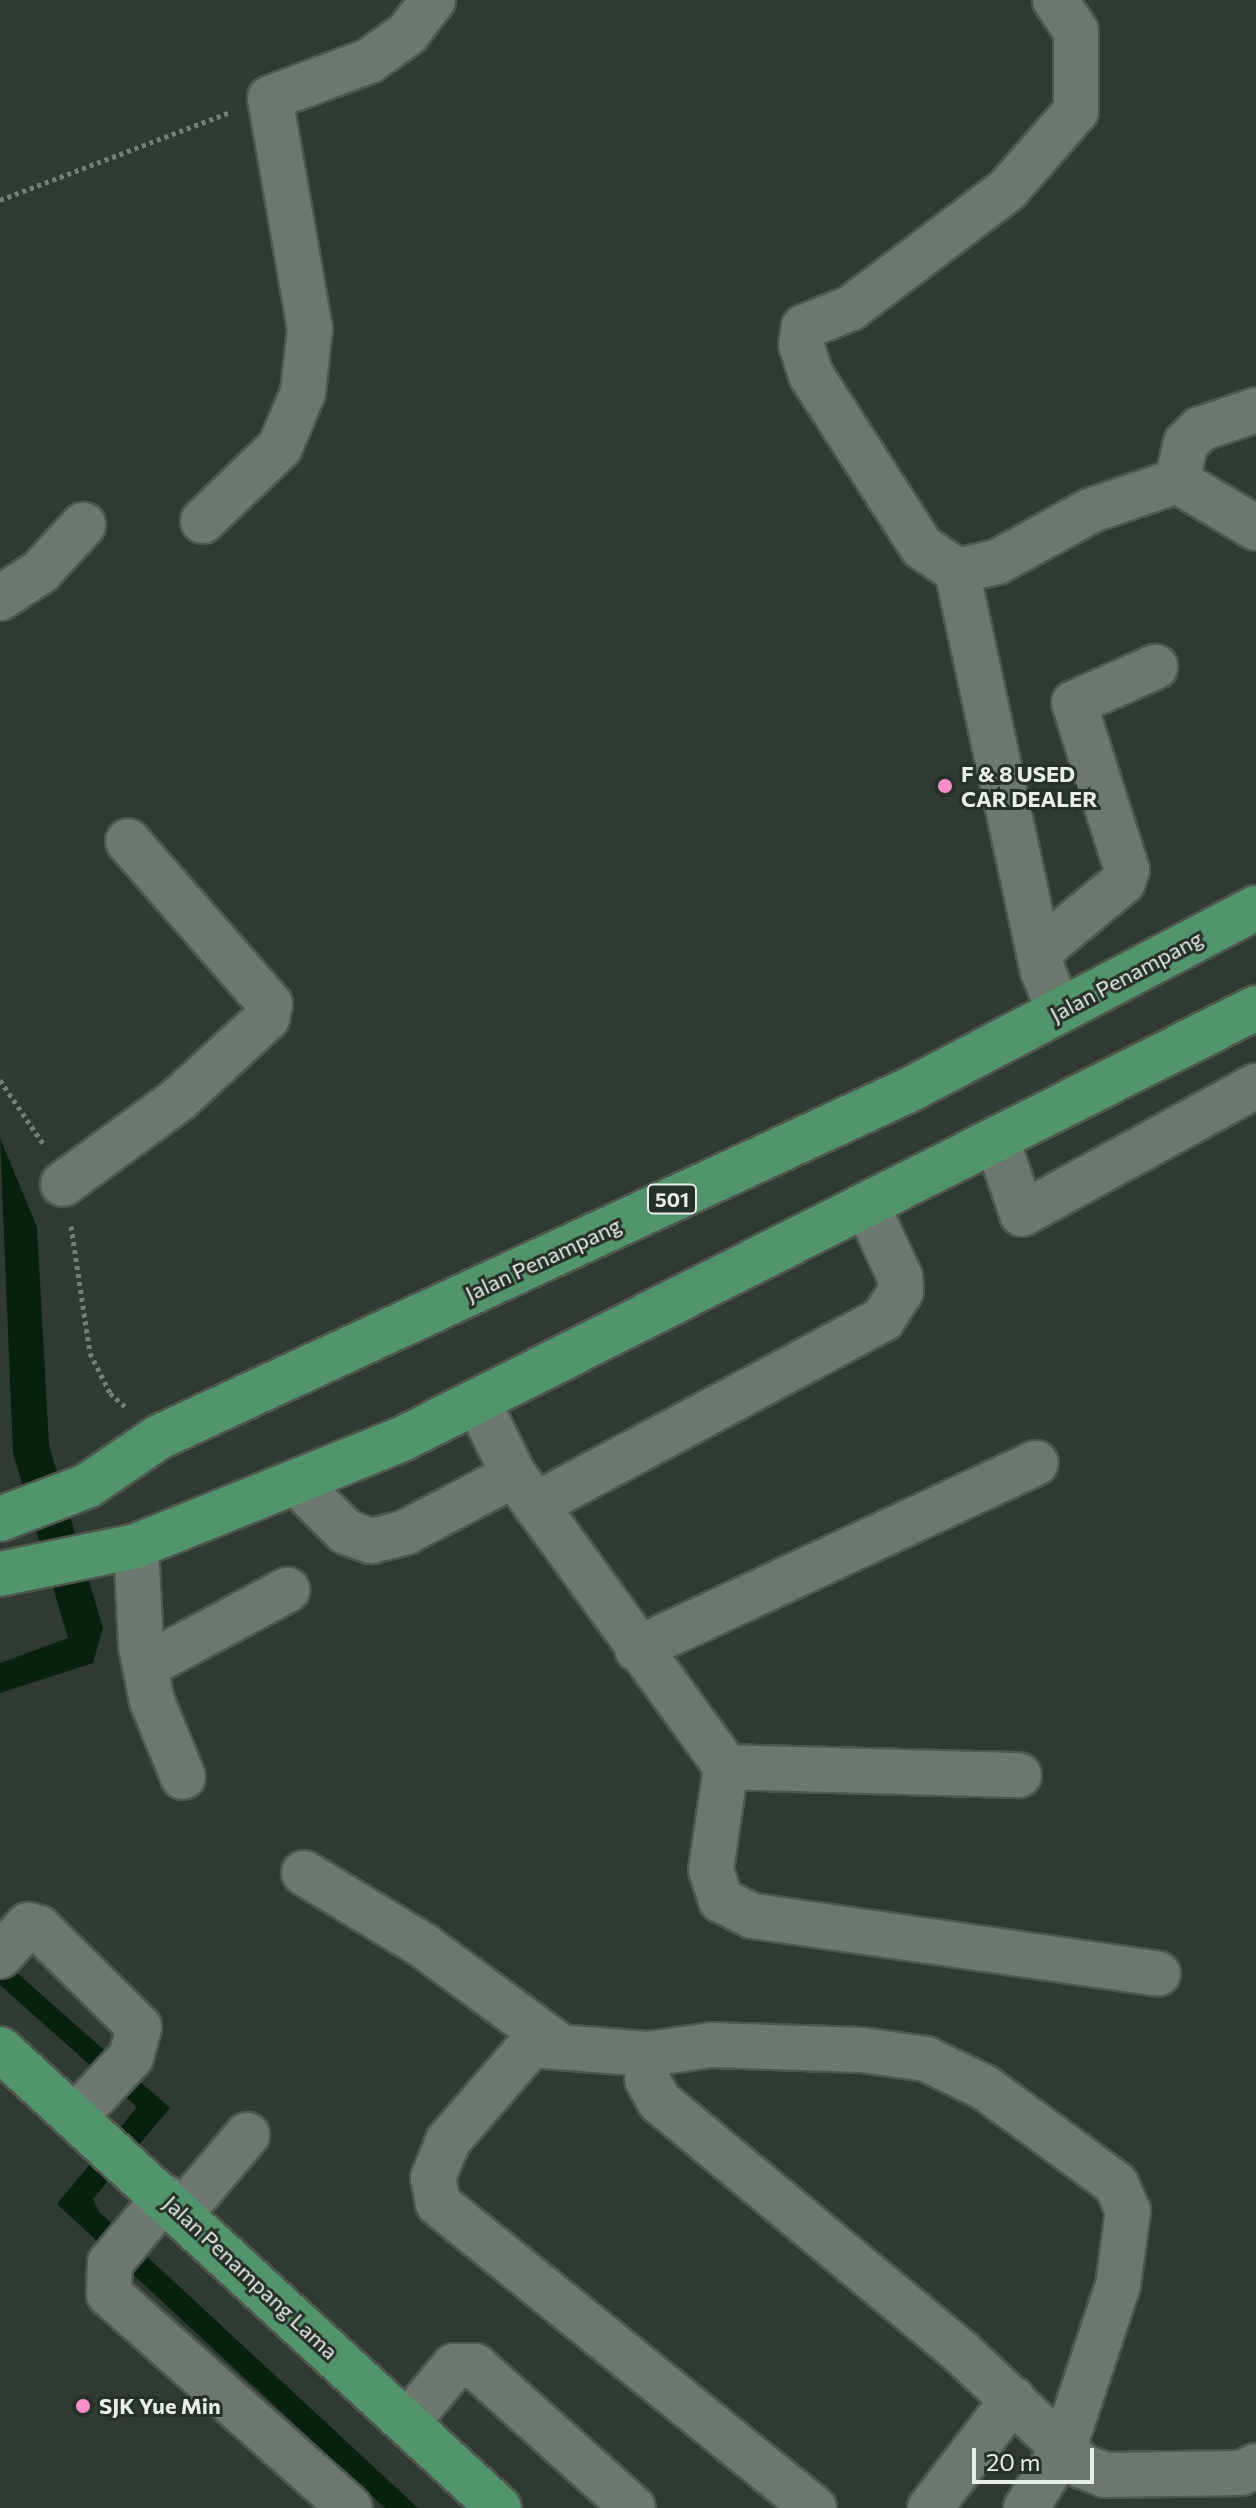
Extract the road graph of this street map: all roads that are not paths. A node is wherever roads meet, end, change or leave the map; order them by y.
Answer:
1 (433, 0) edge
2 (1055, 0) edge
3 (1256, 410) edge
4 (1177, 481) junction
5 (203, 521) dead end
6 (83, 525) dead end
7 (1256, 528) edge
8 (957, 571) junction
9 (0, 598) edge
10 (1155, 667) dead end
11 (128, 841) dead end
12 (1256, 908) edge
13 (1042, 949) junction
14 (1256, 1008) edge
15 (1059, 1011) junction
16 (1256, 1086) edge
17 (997, 1140) junction
18 (63, 1184) road end
19 (867, 1206) junction
20 (479, 1404) junction
21 (1036, 1463) dead end
22 (297, 1483) junction
23 (525, 1490) junction
24 (0, 1519) edge
25 (118, 1550) junction
26 (0, 1574) edge
27 (287, 1590) dead end
28 (637, 1649) junction
29 (149, 1664) junction
30 (726, 1767) junction
31 (1019, 1775) dead end
32 (183, 1777) dead end
33 (304, 1873) dead end
34 (3, 1953) edge
35 (1158, 1974) dead end
36 (554, 2042) junction
37 (0, 2049) edge
38 (648, 2054) junction
39 (103, 2086) junction
40 (247, 2135) dead end
41 (173, 2205) junction
42 (1013, 2399) junction
43 (407, 2423) junction
44 (1064, 2447) junction
45 (1256, 2466) edge
46 (350, 2508) edge
47 (499, 2508) edge
48 (633, 2508) edge
49 (814, 2508) edge
50 (930, 2508) edge
51 (1026, 2508) edge

1 - 5 street
2 - 8 street
3 - 4 street
4 - 7 street
4 - 8 street
6 - 9 street
8 - 13 street
10 - 13 street
11 - 18 street
12 - 15 main road, Jalan Penampang / 501
13 - 15 street
14 - 17 main road
15 - 24 main road, Jalan Penampang / 501
16 - 17 street
17 - 19 main road
19 - 20 main road
19 - 23 street
20 - 22 main road
20 - 23 street
21 - 28 street
22 - 23 street
22 - 25 main road
23 - 28 street
25 - 26 main road
25 - 29 street
27 - 29 street
28 - 30 street
29 - 32 street
30 - 31 street
30 - 35 street
33 - 36 street
34 - 39 street
36 - 38 street
36 - 49 street
37 - 39 main road, Jalan Penampang Lama
38 - 42 street
38 - 44 street
39 - 41 main road, Jalan Penampang Lama
40 - 41 street
41 - 43 main road, Jalan Penampang Lama
41 - 46 street
42 - 44 street
42 - 50 street
43 - 47 main road, Jalan Penampang Lama
43 - 48 street
44 - 45 street
44 - 51 street

